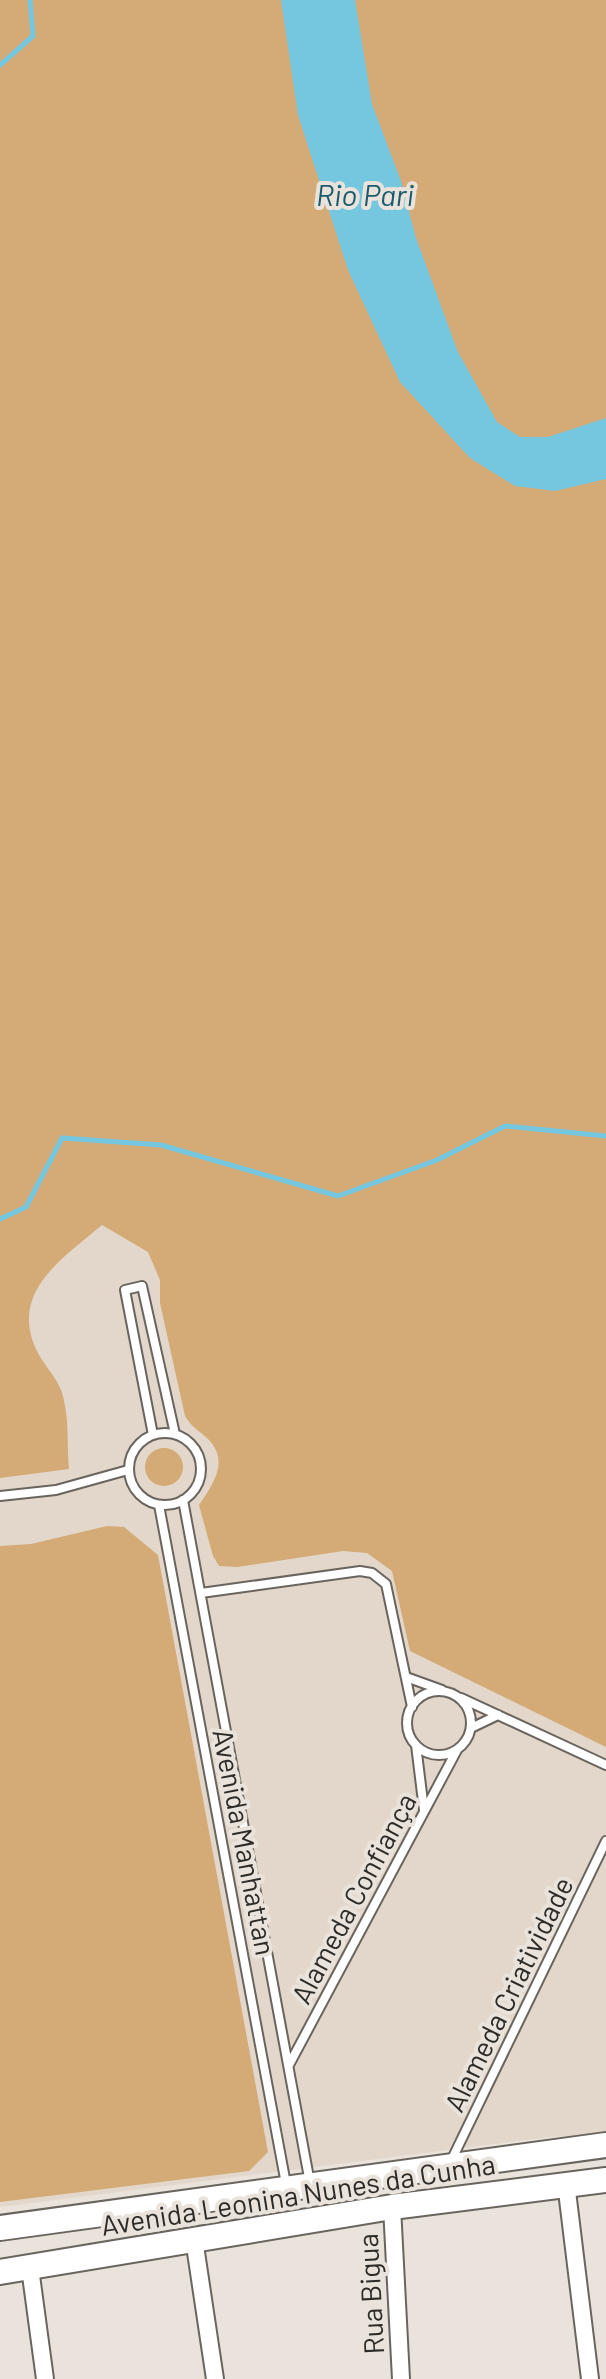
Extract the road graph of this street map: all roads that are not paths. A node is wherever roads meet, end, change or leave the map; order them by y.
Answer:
1 (175, 1434) junction
2 (153, 1435) junction
3 (128, 1470) junction
4 (0, 1496) edge
5 (183, 1500) junction
6 (159, 1505) junction
7 (201, 1593) junction
8 (406, 1677) junction
9 (447, 1692) junction
10 (456, 1696) junction
11 (412, 1707) junction
12 (498, 1715) junction
13 (471, 1729) junction
14 (416, 1745) junction
15 (457, 1750) junction
16 (606, 1765) edge
17 (424, 1811) junction
18 (606, 1841) edge
19 (288, 2066) junction
20 (606, 2145) edge
21 (449, 2166) junction
22 (606, 2180) edge
23 (566, 2183) junction
24 (298, 2186) junction
25 (392, 2207) junction
26 (0, 2228) edge
27 (194, 2239) junction
28 (30, 2268) junction
29 (0, 2272) edge
30 (45, 2379) edge
31 (215, 2379) edge
32 (401, 2379) edge
33 (590, 2379) edge

1 - 2 lane
1 - 2 lane
1 - 5 lane
2 - 3 lane
3 - 4 lane
3 - 6 lane
5 - 6 lane
5 - 7 lane, Avenida Manhattan
6 - 24 lane, Avenida Manhattan
7 - 8 lane
7 - 19 lane, Avenida Manhattan
8 - 9 lane
8 - 11 lane
9 - 10 lane
9 - 11 lane
10 - 12 lane
10 - 13 lane
11 - 14 lane
12 - 13 lane
12 - 16 lane
13 - 15 lane
14 - 15 lane
14 - 17 lane
15 - 17 lane, Alameda Confiança
17 - 19 lane, Alameda Confiança
18 - 21 lane, Alameda Criatividade
19 - 24 lane, Avenida Manhattan
20 - 21 street, Avenida Leonina Nunes da Cunha
21 - 24 street, Avenida Leonina Nunes da Cunha
22 - 23 street, Avenida Leonina Nunes da Cunha
23 - 25 street, Avenida Leonina Nunes da Cunha
23 - 33 street
24 - 26 street, Avenida Leonina Nunes da Cunha
25 - 27 street, Avenida Leonina Nunes da Cunha
25 - 32 street, Rua Bigua
27 - 28 street, Avenida Leonina Nunes da Cunha
27 - 31 street
28 - 29 street, Avenida Leonina Nunes da Cunha
28 - 30 street

